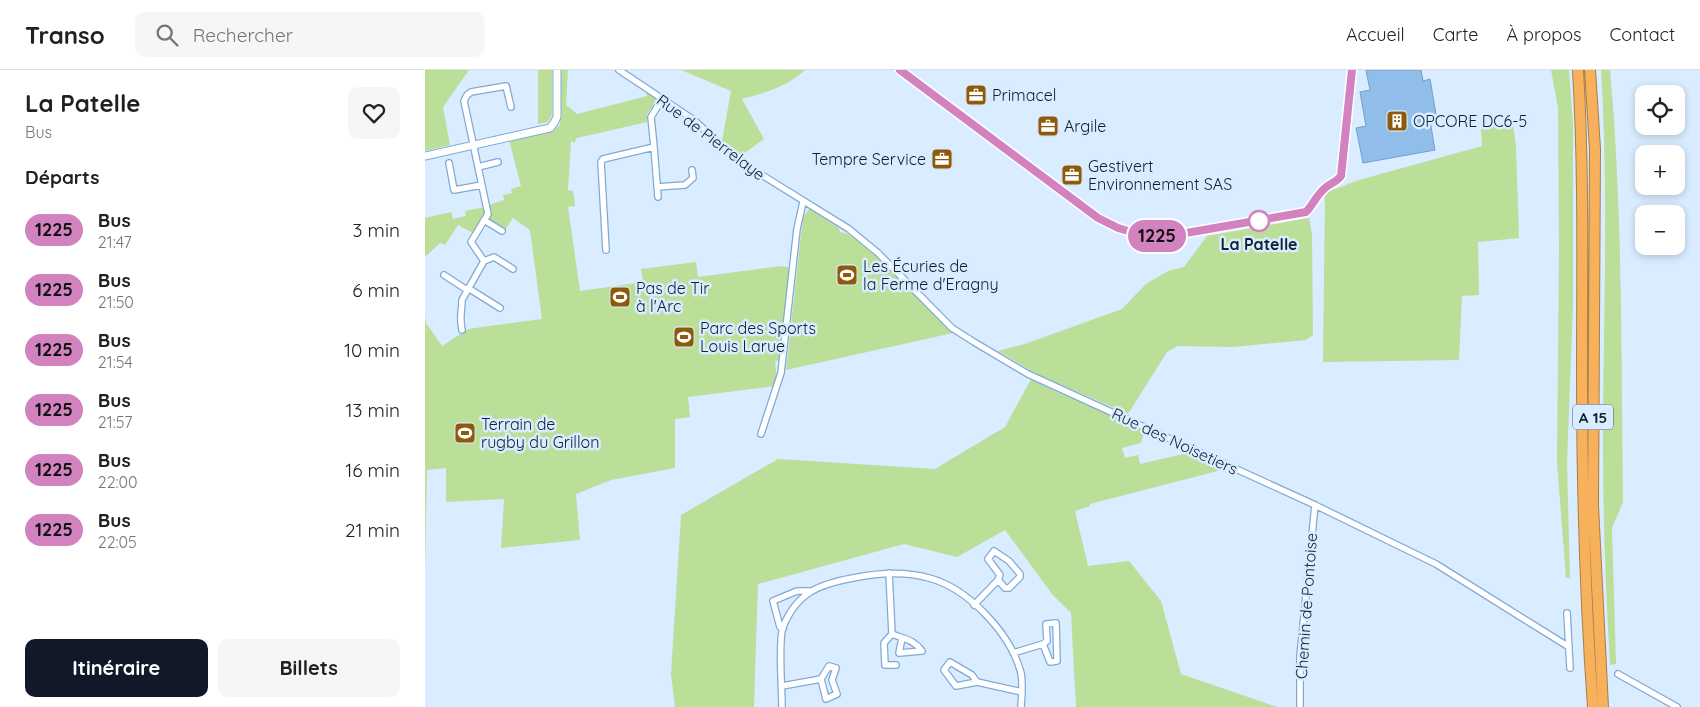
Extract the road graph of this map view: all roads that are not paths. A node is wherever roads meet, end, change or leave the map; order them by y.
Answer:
1 (557, 70) edge
2 (619, 70) edge
3 (900, 70) edge
4 (1352, 70) edge
5 (1578, 70) edge
6 (1590, 70) edge
7 (662, 99) junction
8 (511, 107) dead end
9 (473, 145) junction
10 (654, 146) junction
11 (425, 156) edge
12 (497, 162) dead end
13 (449, 163) dead end
14 (478, 166) junction
15 (692, 170) dead end
16 (482, 185) junction
17 (657, 187) junction
18 (658, 197) dead end
19 (803, 202) junction
20 (484, 220) junction
21 (502, 231) dead end
22 (606, 250) dead end
23 (484, 261) junction
24 (513, 269) dead end
25 (444, 275) dead end
26 (468, 289) junction
27 (500, 308) dead end
28 (462, 330) dead end
29 (761, 434) dead end
30 (1315, 505) junction
31 (889, 573) junction
32 (998, 580) junction
33 (810, 591) junction
34 (974, 604) junction
35 (1567, 612) dead end
36 (783, 629) junction
37 (892, 634) junction
38 (902, 638) dead end
39 (1043, 644) junction
40 (1569, 647) junction
41 (1013, 653) junction
42 (896, 665) dead end
43 (1570, 668) dead end
44 (1618, 674) dead end
45 (821, 679) junction
46 (977, 682) junction
47 (782, 686) junction
48 (1022, 692) junction
49 (782, 707) edge
50 (1021, 707) edge
51 (1300, 707) edge
52 (1593, 707) edge
53 (1603, 707) edge
54 (1677, 707) edge

1 - 9 street
2 - 7 street, Rue de Pierrelaye
3 - 4 street
5 - 52 highway, A 15
6 - 53 highway, A 15
7 - 10 street
7 - 19 street, Rue de Pierrelaye
8 - 9 street
9 - 11 street
9 - 14 street
10 - 17 street
10 - 22 street
12 - 14 street
13 - 16 street
14 - 16 street
15 - 17 street
16 - 20 street
17 - 18 street
19 - 29 street
19 - 30 street, Rue des Noisetiers
20 - 21 street
20 - 23 street
23 - 24 street
23 - 26 street
25 - 26 street
26 - 27 street
26 - 28 street
30 - 40 street, Rue des Noisetiers
30 - 51 street, Chemin de Pontoise
31 - 33 street
31 - 34 street
31 - 37 street
32 - 32 street
32 - 34 street
33 - 36 street
33 - 36 street
34 - 41 street
35 - 40 street
36 - 47 street
37 - 38 street
37 - 42 street
39 - 39 street
39 - 41 street
40 - 43 street
41 - 48 street
44 - 54 street
45 - 45 street
45 - 47 street
46 - 46 street
46 - 48 street
47 - 49 street
48 - 50 street

